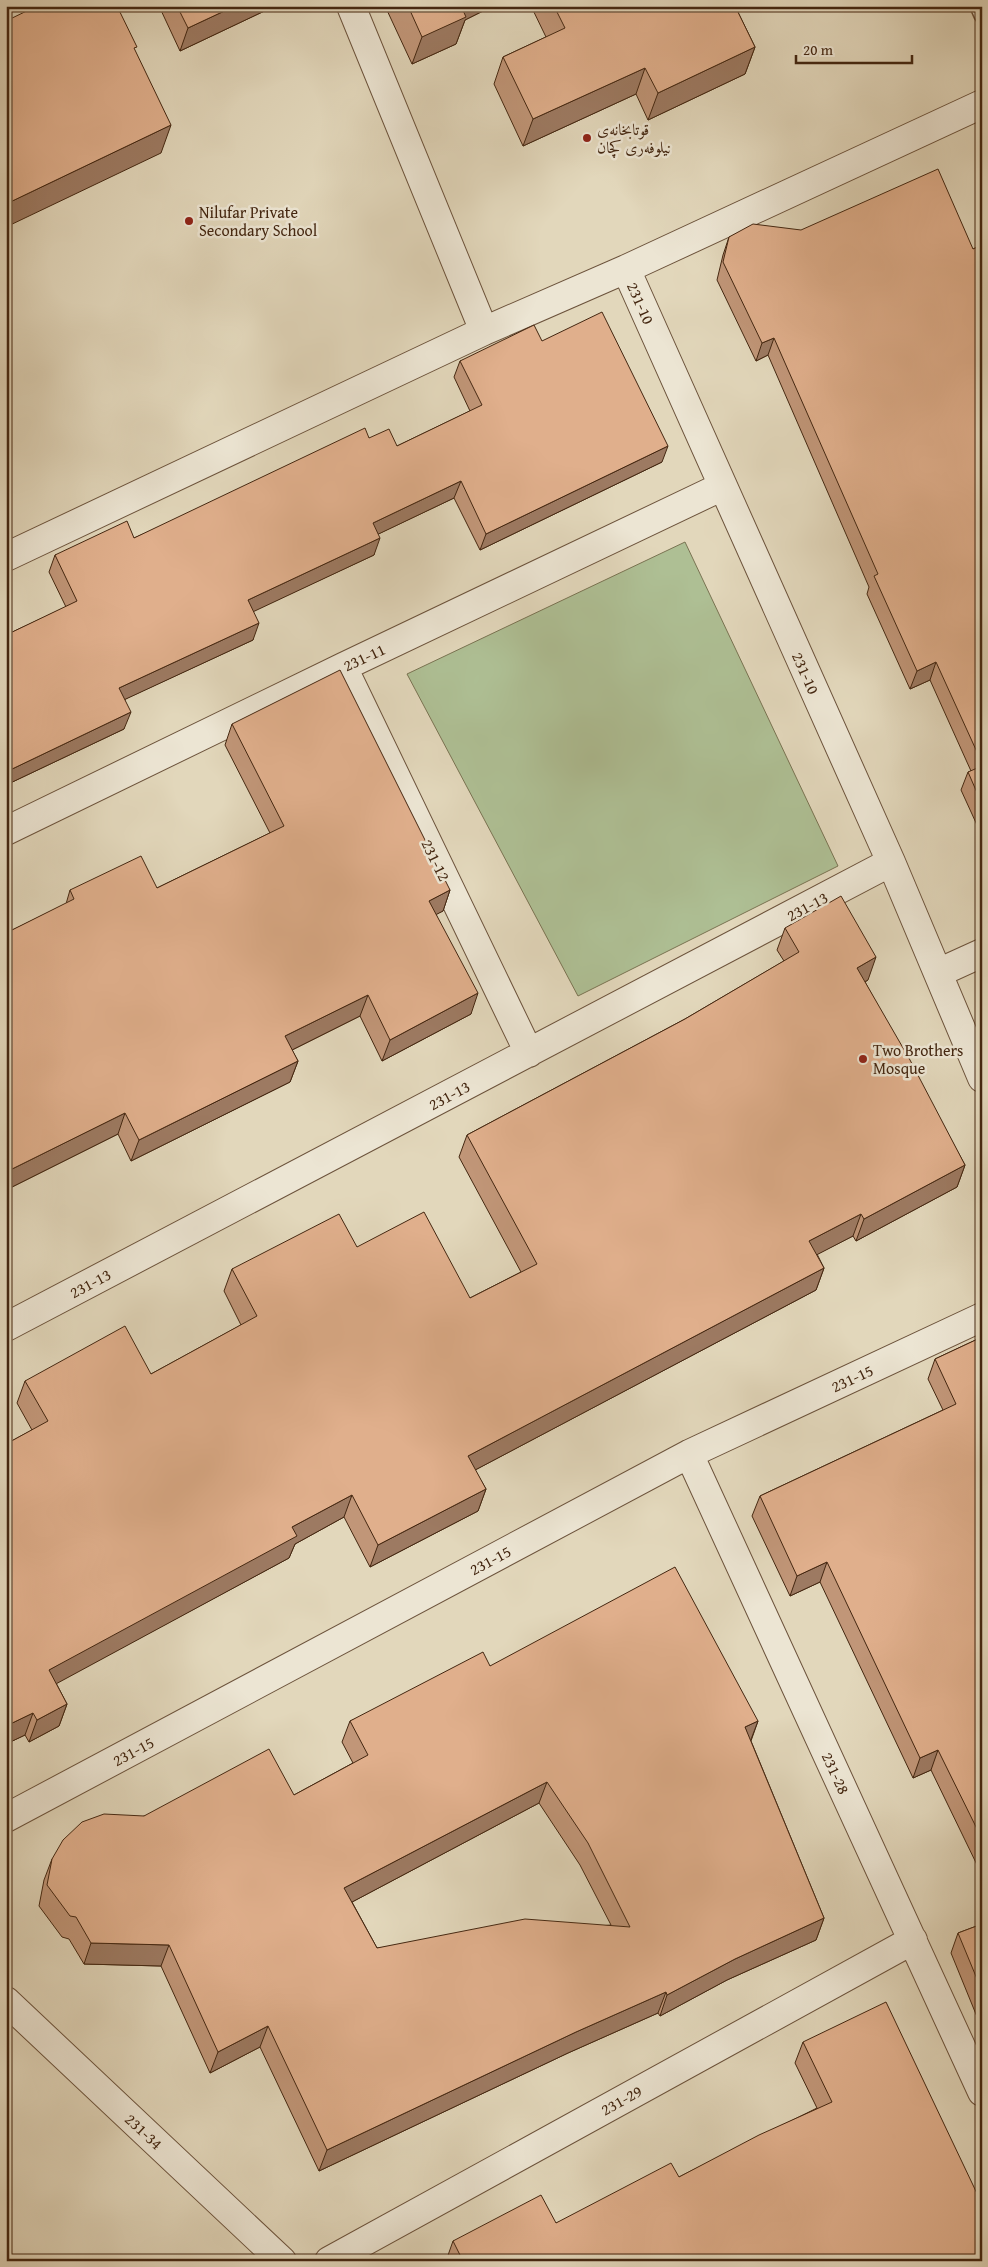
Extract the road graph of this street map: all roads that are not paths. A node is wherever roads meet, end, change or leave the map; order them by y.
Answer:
1 (351, 6) edge
2 (978, 6) edge
3 (982, 15) edge
4 (982, 104) edge
5 (626, 269) junction
6 (484, 331) junction
7 (723, 486) junction
8 (6, 557) edge
9 (343, 667) junction
10 (6, 831) edge
11 (891, 862) junction
12 (982, 953) edge
13 (938, 973) junction
14 (529, 1053) junction
15 (982, 1078) edge
16 (982, 1317) edge
17 (6, 1327) edge
18 (689, 1454) junction
19 (6, 1818) edge
20 (913, 1940) junction
21 (6, 2001) edge
22 (982, 2092) edge
23 (282, 2261) edge
24 (329, 2261) edge

1 - 6 street
2 - 3 lane
4 - 5 street
5 - 6 street
5 - 7 street, 231-10
6 - 8 street
7 - 9 street, 231-11
7 - 11 street, 231-10
9 - 10 street, 231-11
9 - 14 street, 231-12
11 - 13 street, 231-10
11 - 14 street, 231-13
12 - 13 street
13 - 15 street, 231-10
14 - 17 street, 231-13
16 - 18 street, 231-15
18 - 19 street, 231-15
18 - 20 street, 231-28
20 - 22 street, 231-28
20 - 24 street, 231-29
21 - 23 street, 231-34

